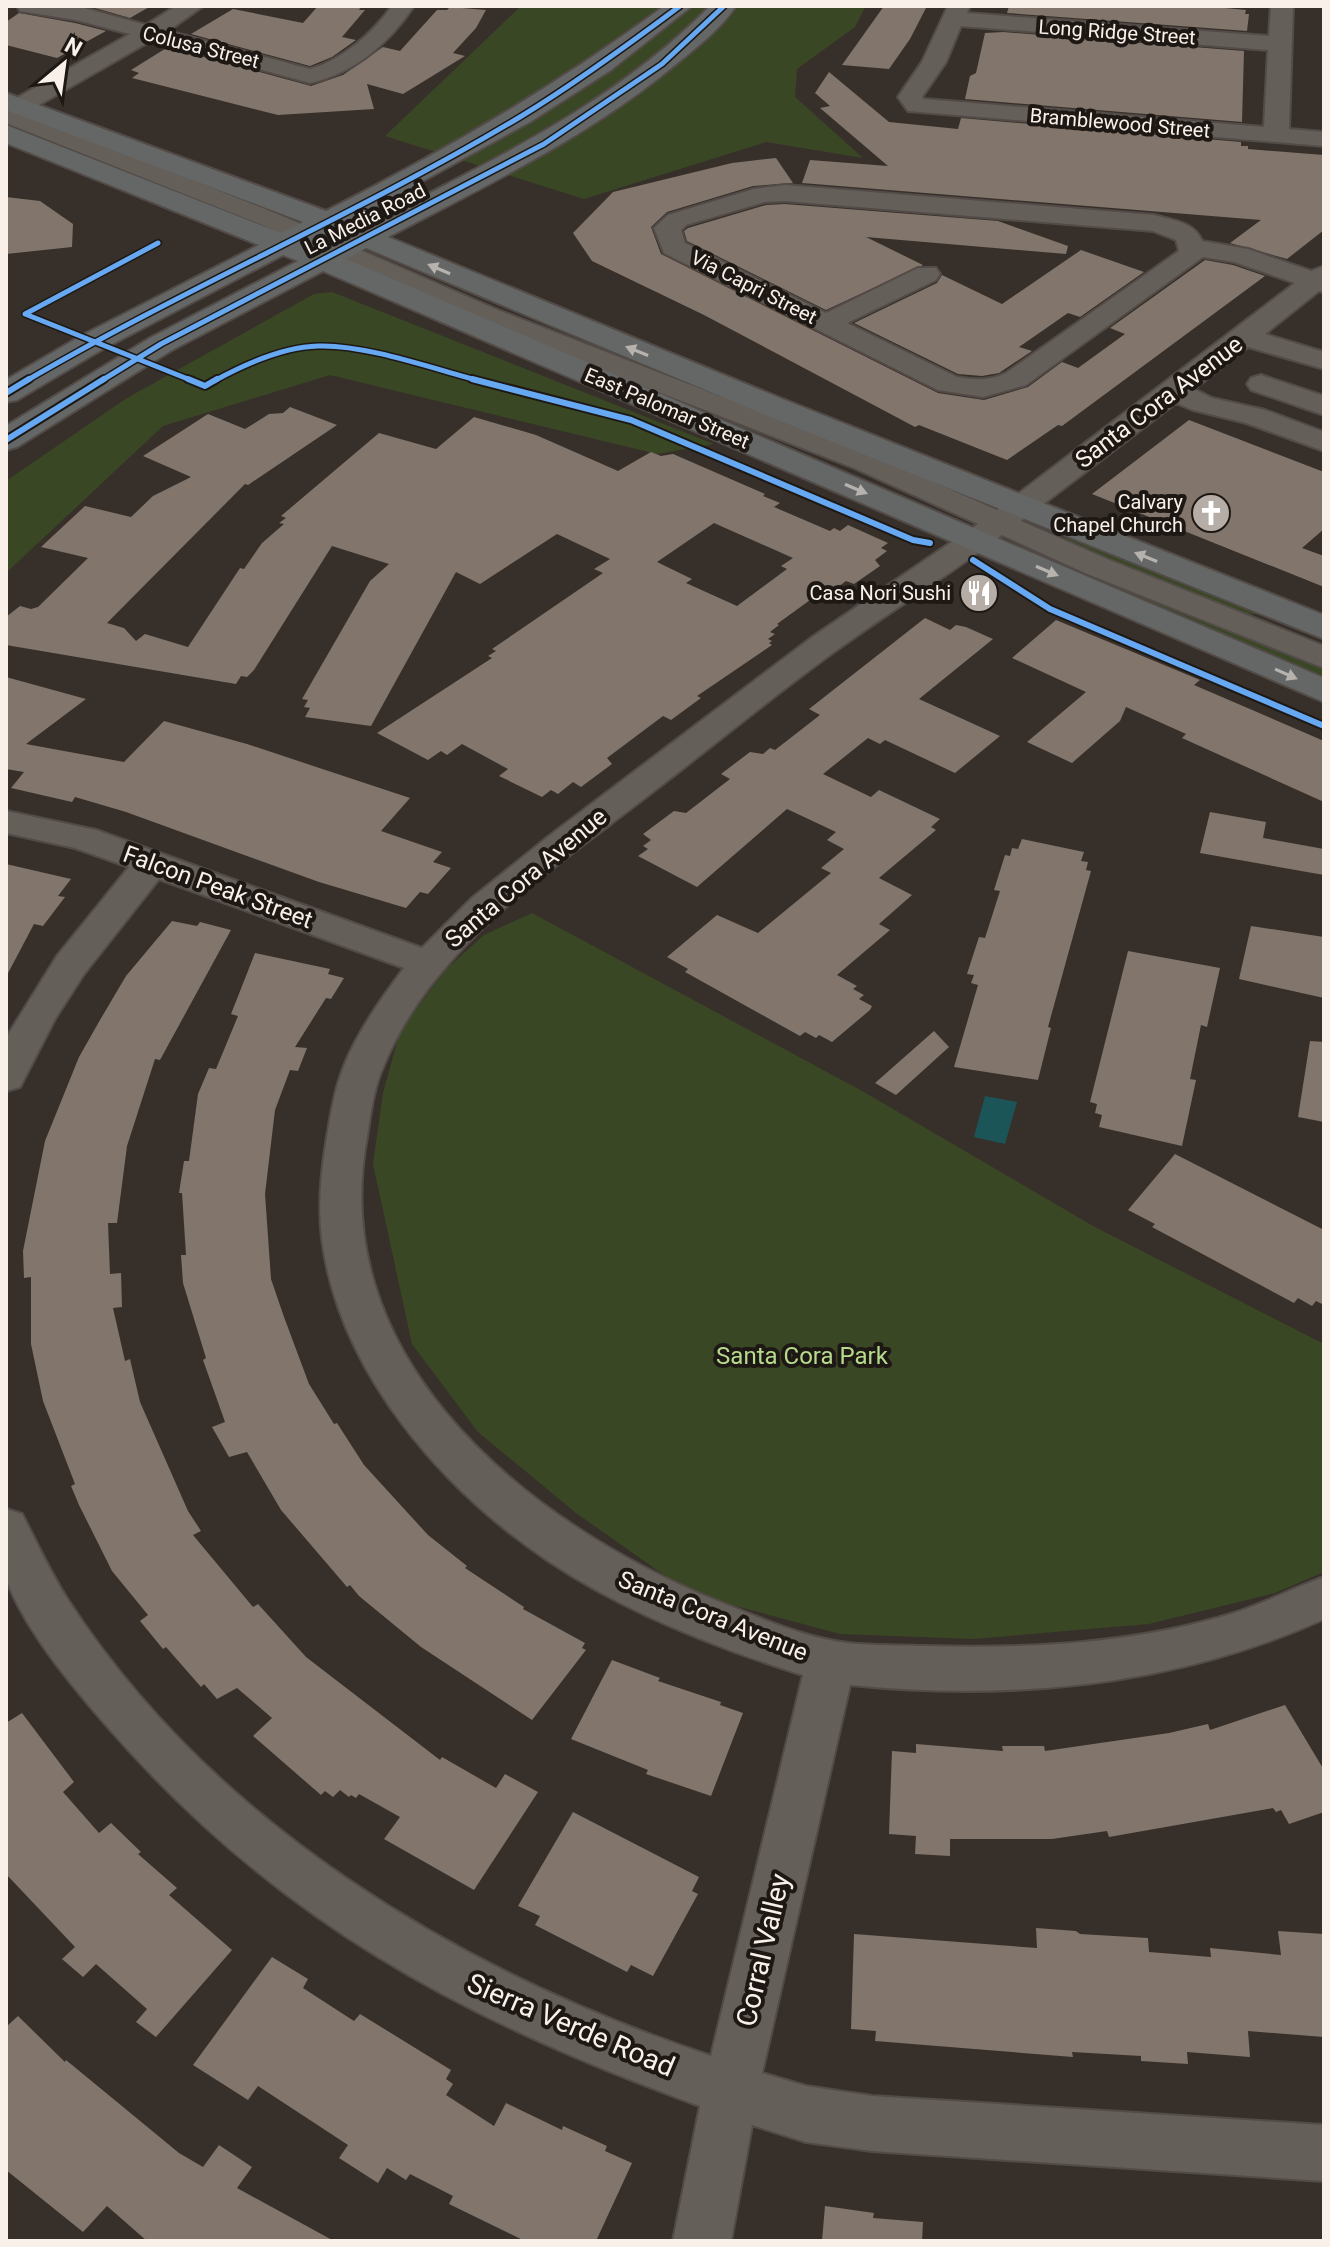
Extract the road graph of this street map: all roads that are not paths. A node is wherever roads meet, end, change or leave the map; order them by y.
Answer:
1 (28, 6) edge
2 (192, 6) edge
3 (403, 6) edge
4 (680, 6) edge
5 (724, 6) edge
6 (1282, 6) edge
7 (957, 12) edge
8 (146, 33) junction
9 (1280, 44) junction
10 (9, 110) edge
11 (44, 127) junction
12 (6, 133) edge
13 (1276, 136) junction
14 (1324, 139) edge
15 (144, 189) junction
16 (302, 233) junction
17 (365, 238) junction
18 (1191, 247) junction
19 (329, 255) junction
20 (927, 274) dead end
21 (1321, 280) edge
22 (826, 323) junction
23 (1245, 337) junction
24 (1324, 361) edge
25 (1261, 384) dead end
26 (1174, 391) junction
27 (6, 393) edge
28 (1324, 406) edge
29 (6, 440) edge
30 (1324, 442) edge
31 (999, 523) junction
32 (1324, 628) edge
33 (1324, 658) edge
34 (1324, 691) edge
35 (6, 822) edge
36 (152, 864) junction
37 (427, 963) junction
38 (9, 1064) edge
39 (11, 1552) edge
40 (1324, 1597) edge
41 (831, 1661) junction
42 (731, 2089) junction
43 (1324, 2153) edge
44 (702, 2241) edge

1 - 8 street, Colusa Street
2 - 8 street
3 - 8 street, Colusa Street
4 - 16 main road, La Media Road
5 - 17 main road, La Media Road
6 - 9 street
7 - 9 street, Long Ridge Street
7 - 13 street, Bramblewood Street
8 - 10 street
9 - 13 street
10 - 11 street
10 - 16 main road, East Palomar Street
11 - 15 street
11 - 16 street
12 - 15 main road, East Palomar Street
13 - 14 street, Bramblewood Street
15 - 16 main road, East Palomar Street
16 - 17 main road, East Palomar Street
16 - 19 main road, East Palomar Street
16 - 27 main road, La Media Road
17 - 19 main road, La Media Road
31 -> 17 main road, East Palomar Street
18 - 21 street, Via Capri Street
18 - 22 street, Via Capri Street
18 - 22 street, Via Capri Street
19 - 29 main road, La Media Road
19 - 31 main road, East Palomar Street
20 - 22 street
21 - 23 street, Santa Cora Avenue
23 - 24 street
23 - 26 street, Santa Cora Avenue
25 - 28 street
26 - 30 street
26 - 31 street, Santa Cora Avenue
32 -> 31 main road, East Palomar Street
31 - 33 street
31 -> 34 main road, East Palomar Street
31 - 37 street, Santa Cora Avenue
35 - 36 street, Falcon Peak Street
36 - 37 street, Falcon Peak Street
36 - 38 street
37 - 41 street, Santa Cora Avenue
39 - 42 street, Sierra Verde Road
40 - 41 street, Santa Cora Avenue
41 - 42 street, Corral Valley
42 - 43 street, Sierra Verde Road
42 - 44 street, Corral Valley

